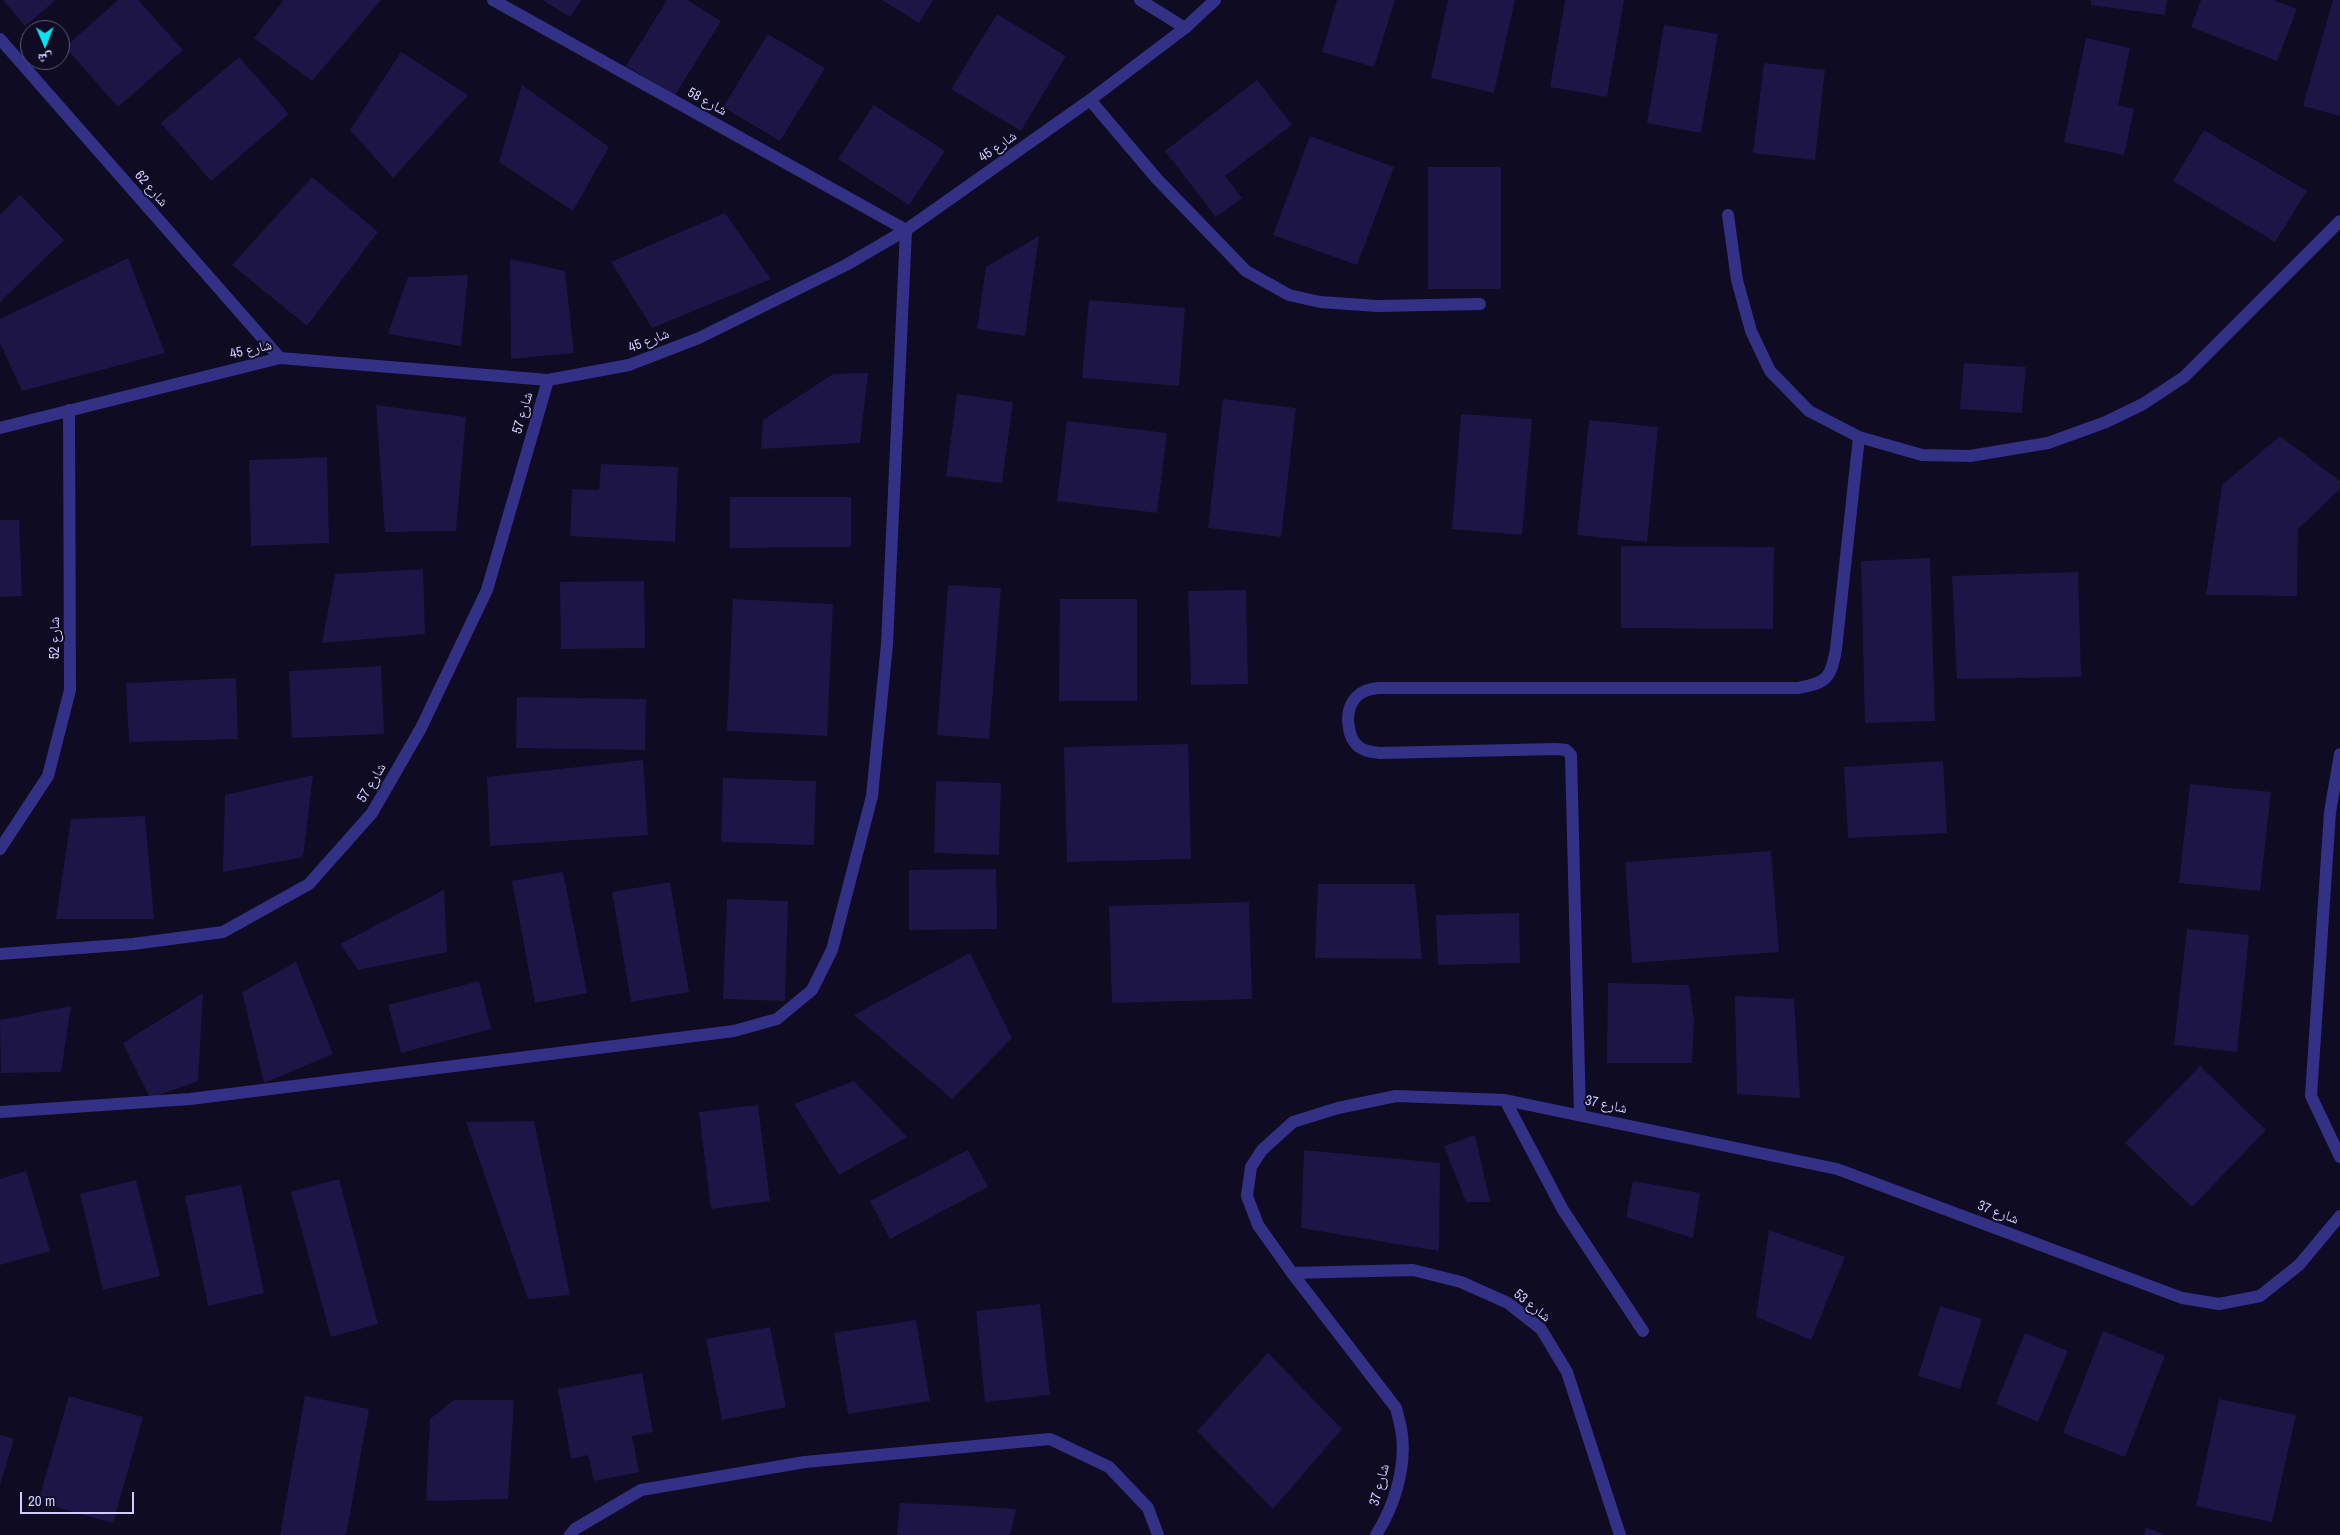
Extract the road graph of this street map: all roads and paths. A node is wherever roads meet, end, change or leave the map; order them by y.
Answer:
1 (493, 0) edge
2 (1140, 0) edge
3 (1215, 0) edge
4 (1185, 28) junction
5 (0, 39) edge
6 (1090, 100) junction
7 (1728, 215) dead end
8 (2340, 221) edge
9 (906, 230) junction
10 (1480, 304) dead end
11 (280, 358) junction
12 (548, 380) junction
13 (69, 410) junction
14 (0, 428) edge
15 (1859, 437) junction
16 (2340, 754) edge
17 (0, 849) edge
18 (0, 954) edge
19 (1505, 1100) junction
20 (0, 1112) edge
21 (1580, 1115) junction
22 (2340, 1157) edge
23 (2340, 1216) edge
24 (1292, 1273) junction
25 (1643, 1330) dead end
26 (570, 1535) edge
27 (1158, 1535) edge
28 (1376, 1535) edge
29 (1620, 1535) edge

1 - 9 street, شارع 58
2 - 4 street
3 - 4 street, شارع 45
4 - 6 street, شارع 45
5 - 11 street, شارع 62
6 - 9 street, شارع 45
6 - 10 street
7 - 15 street
8 - 15 street
9 - 12 street, شارع 45
9 - 20 street
11 - 12 street, شارع 45
11 - 13 street, شارع 45
12 - 18 street, شارع 57
13 - 14 street, شارع 45
13 - 17 street, شارع 52
15 - 21 street
16 - 22 street
19 - 21 street, شارع 37
19 - 24 street, شارع 37
19 - 25 street
21 - 23 street, شارع 37
24 - 28 street, شارع 37
24 - 29 street, شارع 53
26 - 27 street

